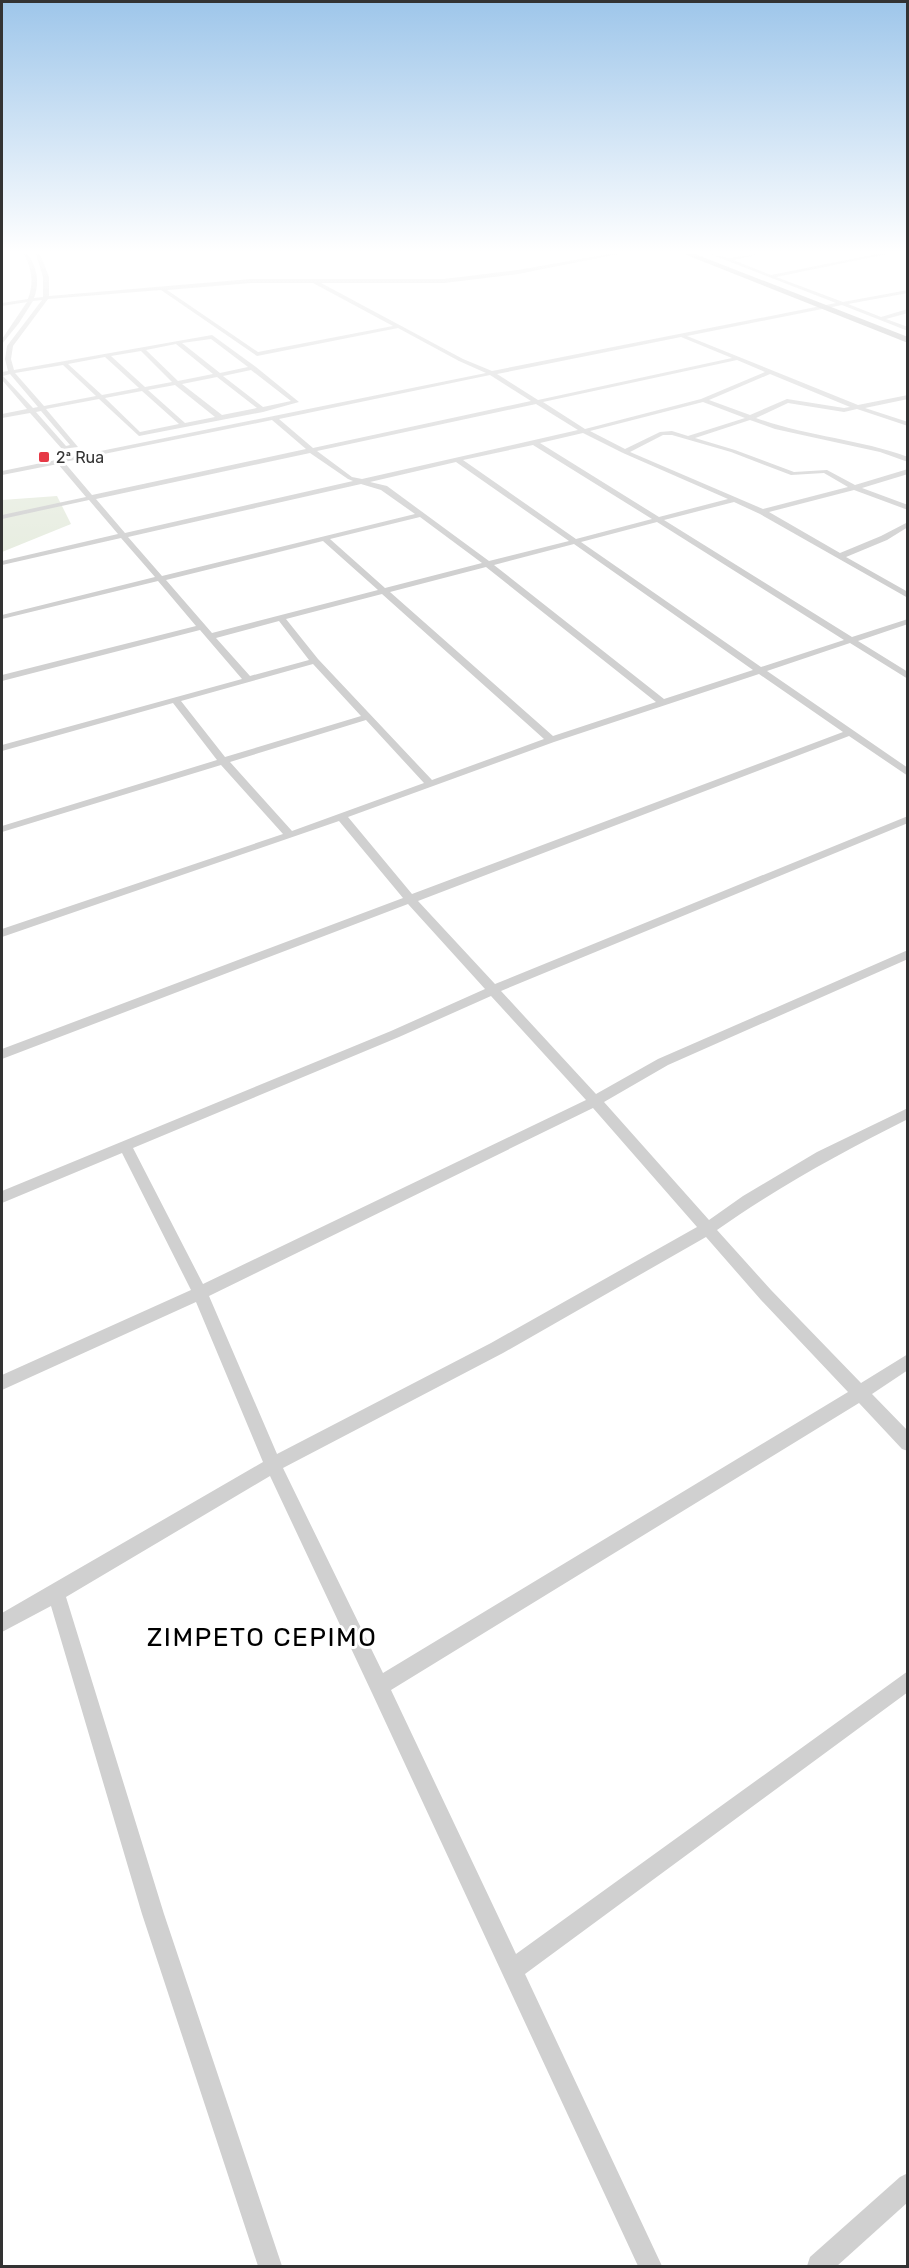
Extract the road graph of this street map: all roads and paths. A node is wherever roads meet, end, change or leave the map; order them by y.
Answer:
1 (8, 360) edge
2 (83, 360) edge
3 (111, 360) edge
4 (152, 360) edge
5 (200, 360) edge
6 (244, 360) edge
7 (461, 360) edge
8 (550, 360) edge
9 (552, 360) edge
10 (732, 360) edge
11 (744, 360) edge
12 (64, 363) junction
13 (254, 368) junction
14 (771, 371) junction
15 (11, 372) junction
16 (489, 372) junction
17 (2, 375) edge
18 (219, 375) junction
19 (177, 383) junction
20 (143, 389) junction
21 (99, 397) junction
22 (908, 397) edge
23 (703, 400) junction
24 (538, 402) junction
25 (856, 407) junction
26 (41, 408) junction
27 (263, 410) junction
28 (29, 411) junction
29 (2, 416) edge
30 (221, 418) junction
31 (274, 418) junction
32 (750, 418) junction
33 (908, 423) edge
34 (185, 426) junction
35 (585, 431) junction
36 (690, 437) junction
37 (534, 442) junction
38 (312, 450) junction
39 (625, 452) junction
40 (458, 460) junction
41 (908, 460) edge
42 (59, 461) junction
43 (2, 468) edge
44 (908, 471) edge
45 (2, 473) edge
46 (359, 482) junction
47 (854, 487) junction
48 (91, 498) junction
49 (737, 499) junction
50 (908, 508) edge
51 (763, 512) junction
52 (420, 515) junction
53 (2, 517) edge
54 (661, 521) junction
55 (908, 524) edge
56 (124, 536) junction
57 (325, 539) junction
58 (577, 542) junction
59 (841, 556) junction
60 (2, 563) edge
61 (489, 566) junction
62 (161, 578) junction
63 (903, 589) edge
64 (385, 591) junction
65 (908, 596) edge
66 (2, 605) edge
67 (5, 616) edge
68 (281, 619) junction
69 (908, 621) edge
70 (201, 627) junction
71 (209, 637) junction
72 (849, 640) junction
73 (315, 661) junction
74 (762, 671) junction
75 (908, 676) edge
76 (2, 678) edge
77 (247, 679) junction
78 (176, 699) junction
79 (663, 703) junction
80 (367, 717) junction
81 (850, 732) junction
82 (551, 740) junction
83 (2, 748) edge
84 (223, 760) junction
85 (908, 773) edge
86 (430, 783) junction
87 (342, 817) junction
88 (908, 819) edge
89 (2, 829) edge
90 (290, 835) junction
91 (410, 899) junction
92 (2, 933) edge
93 (908, 954) edge
94 (493, 991) junction
95 (2, 1054) edge
96 (595, 1101) junction
97 (908, 1113) edge
98 (125, 1146) junction
99 (2, 1197) edge
100 (707, 1229) junction
101 (200, 1293) junction
102 (908, 1361) edge
103 (2, 1383) edge
104 (860, 1393) junction
105 (908, 1443) edge
106 (273, 1465) junction
107 (56, 1593) junction
108 (2, 1623) edge
109 (908, 1680) edge
110 (379, 1686) junction
111 (513, 1970) junction
112 (908, 2185) edge
113 (270, 2266) edge
114 (650, 2266) edge
115 (819, 2266) edge

1 - 15 street
2 - 12 street
3 - 20 street
4 - 19 street
5 - 18 street
6 - 13 street
7 - 16 street
8 - 16 street
9 - 16 street
10 - 24 street
11 - 14 street
12 - 15 street
12 - 21 street
13 - 18 street
13 - 27 street
14 - 23 street
14 - 25 street
15 - 17 street
15 - 26 street
16 - 24 street
16 - 31 street
16 - 43 street
17 - 28 street
18 - 19 street
18 - 27 street
19 - 20 street
19 - 30 street
20 - 21 street
20 - 34 street
21 - 26 street
21 - 34 street
22 - 25 street
23 - 32 street
23 - 35 street
24 - 35 street
24 - 38 street
25 - 32 street
25 - 33 street
26 - 28 street
26 - 28 street
27 - 30 street
28 - 29 street
30 - 34 street
31 - 38 street
31 - 42 street
32 - 36 street
32 - 41 street
35 - 37 street
35 - 39 street
36 - 39 street
36 - 47 street
37 - 40 street
37 - 54 street
38 - 46 street
38 - 48 street
39 - 49 street
40 - 46 street
40 - 58 street
42 - 45 street
42 - 48 street
44 - 47 street
46 - 52 street
46 - 56 street
47 - 50 street
47 - 51 street
48 - 53 street
48 - 56 street
49 - 51 street
49 - 54 street
51 - 59 street
52 - 57 street
52 - 61 street
54 - 58 street
54 - 72 street
55 - 59 street
56 - 60 street
56 - 62 street
57 - 62 street
57 - 64 street
58 - 61 street
58 - 74 street
59 - 63 street
61 - 64 street
61 - 79 street
62 - 67 street
62 - 70 street
63 - 65 street
64 - 68 street
64 - 82 street
66 - 67 street
68 - 71 street
68 - 73 street
69 - 72 street
70 - 71 street
70 - 76 street
71 - 77 street
72 - 74 street
72 - 75 street
73 - 77 street
73 - 80 street
74 - 79 street
74 - 81 street
77 - 78 street
78 - 83 street
78 - 84 street
79 - 82 street
80 - 84 street
80 - 86 street
81 - 85 street
81 - 91 street
82 - 86 street
84 - 89 street
84 - 90 street
86 - 87 street
87 - 90 street
87 - 91 street
88 - 94 street
90 - 92 street
91 - 94 street
91 - 95 street
93 - 96 street
94 - 96 street
94 - 98 street
96 - 100 street
96 - 101 street
97 - 100 street
98 - 99 street
98 - 101 street
100 - 104 street
100 - 106 street
101 - 103 street
101 - 106 street
102 - 104 street
104 - 105 street
104 - 110 street
106 - 107 street
106 - 110 street
107 - 108 street
107 - 113 street
109 - 111 street
110 - 111 street
111 - 114 street
112 - 115 street

